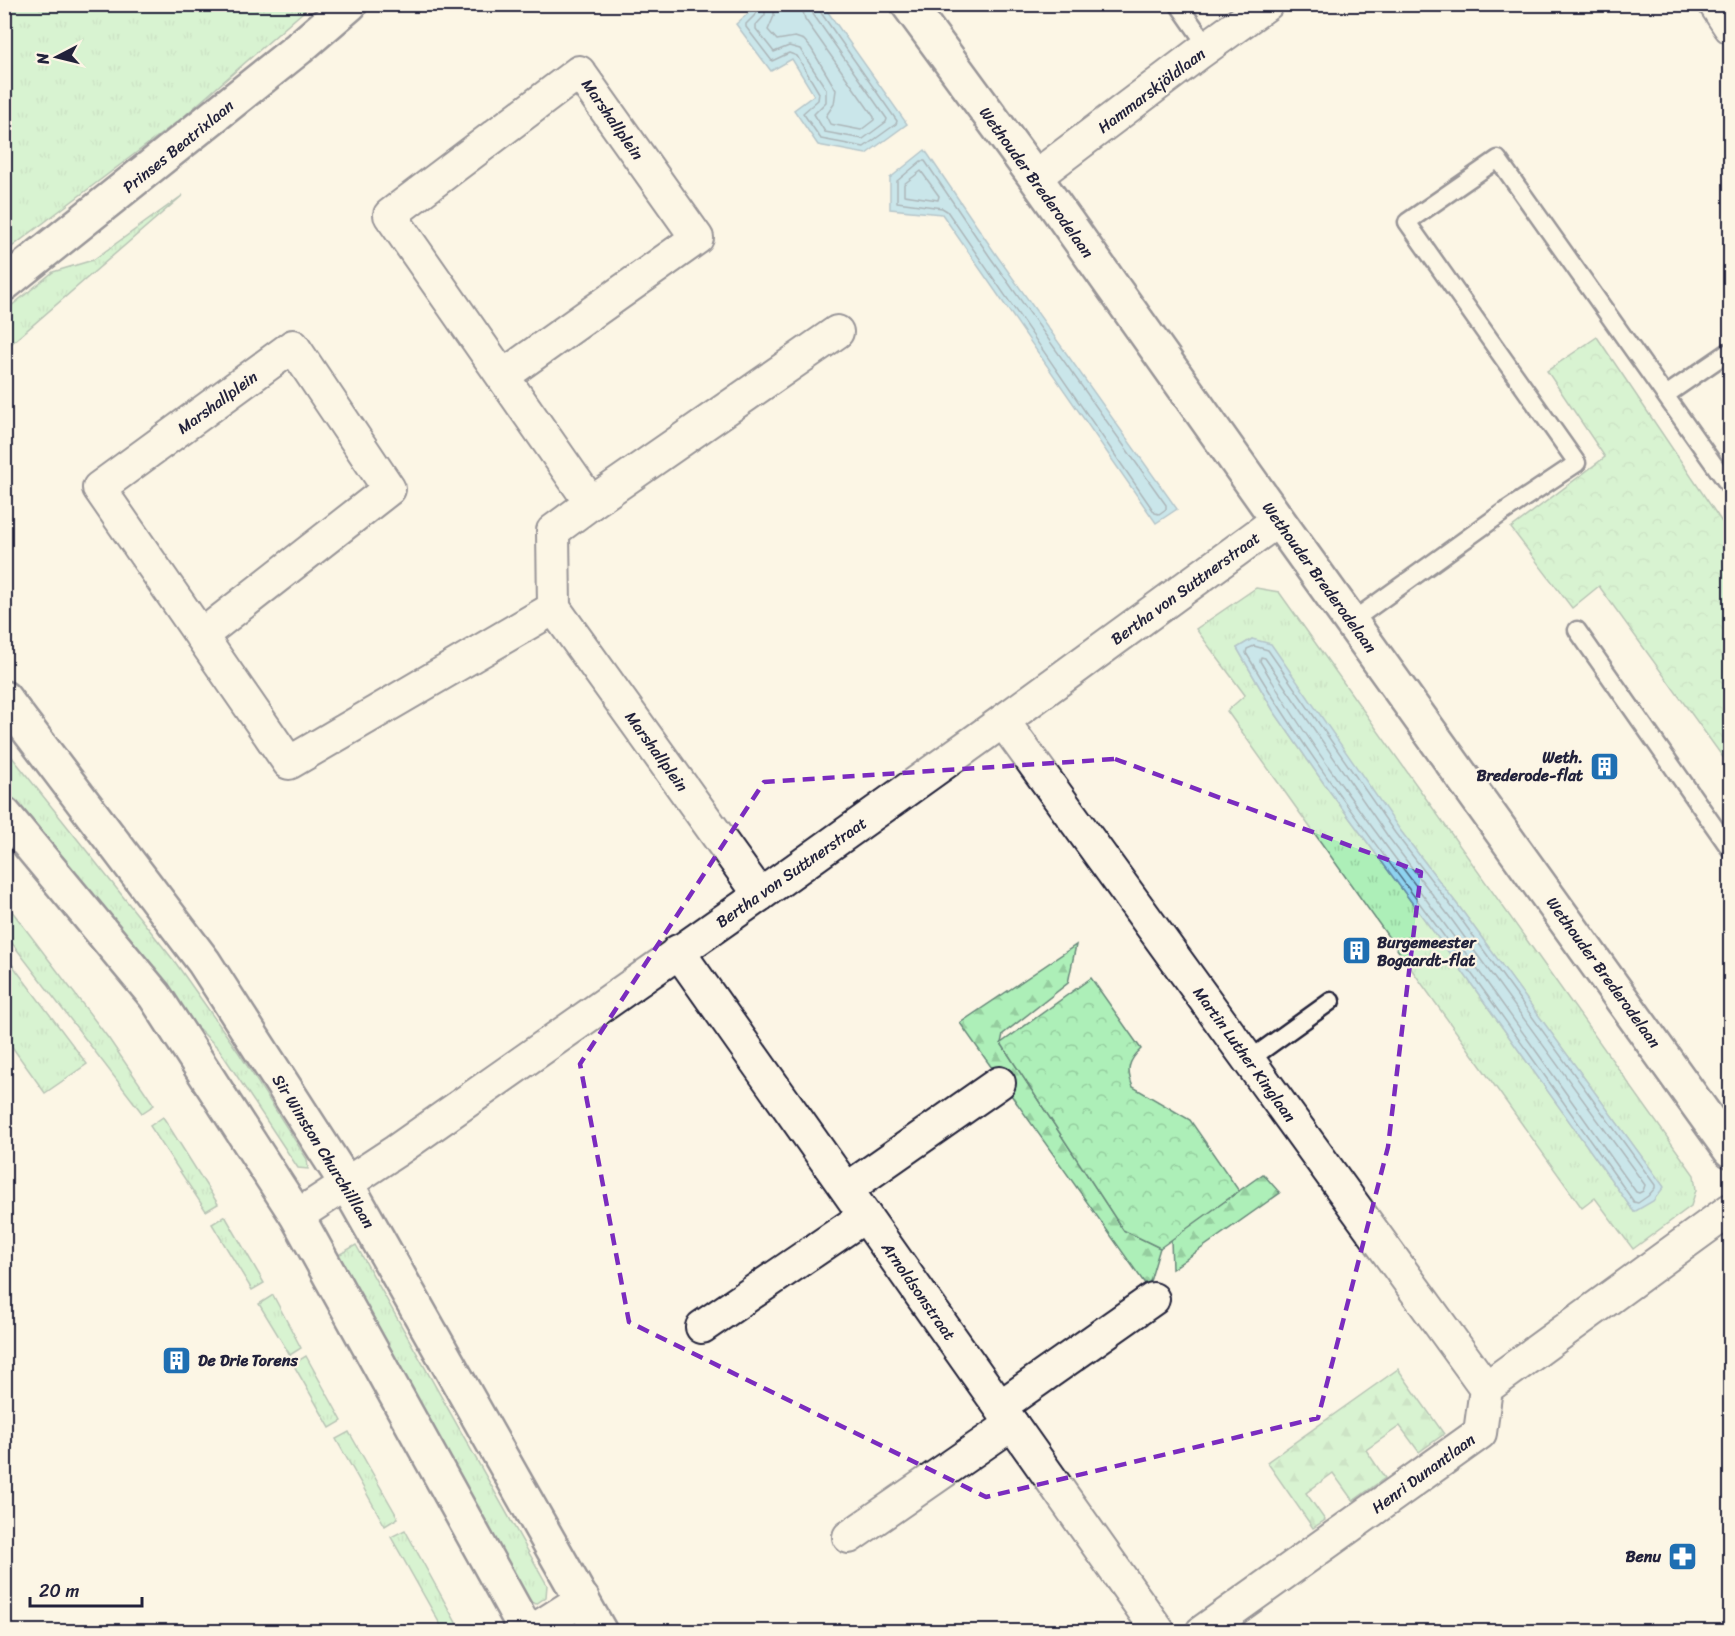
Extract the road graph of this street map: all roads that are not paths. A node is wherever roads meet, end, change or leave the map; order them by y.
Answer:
1 (350, 4) edge
2 (908, 4) edge
3 (1178, 4) edge
4 (1267, 4) edge
5 (1715, 4) edge
6 (1731, 27) edge
7 (1208, 47) junction
8 (1035, 177) junction
9 (4, 284) edge
10 (837, 332) dead end
11 (1731, 351) edge
12 (503, 376) junction
13 (1666, 396) junction
14 (1731, 487) edge
15 (591, 502) junction
16 (1278, 519) junction
17 (554, 608) junction
18 (1352, 621) junction
19 (1577, 630) dead end
20 (201, 636) junction
21 (4, 698) edge
22 (1003, 721) junction
23 (4, 814) edge
24 (1731, 849) edge
25 (760, 895) junction
26 (678, 951) junction
27 (1330, 1001) dead end
28 (1249, 1060) junction
29 (999, 1083) dead end
30 (1731, 1150) edge
31 (346, 1183) junction
32 (847, 1189) junction
33 (1731, 1210) edge
34 (297, 1216) junction
35 (865, 1216) junction
36 (1153, 1299) dead end
37 (702, 1327) dead end
38 (1486, 1388) junction
39 (1006, 1415) junction
40 (849, 1538) dead end
41 (582, 1599) junction
42 (529, 1632) edge
43 (600, 1632) edge
44 (1159, 1632) edge
45 (1202, 1632) edge

1 - 9 street, Prinses Beatrixlaan
2 - 8 street, Wethouder Brederodelaan
3 - 7 lane
4 - 7 street, Hammarskjöldlaan
5 - 6 street
7 - 8 street, Hammarskjöldlaan
8 - 16 street, Wethouder Brederodelaan
10 - 15 street
11 - 13 lane
12 - 12 street, Marshallplein
12 - 15 street, Marshallplein
13 - 14 lane
13 - 18 lane
15 - 17 street
16 - 18 street, Wethouder Brederodelaan
16 - 22 street, Bertha von Suttnerstraat
17 - 20 street, Marshallplein
17 - 25 street, Marshallplein
18 - 30 street, Wethouder Brederodelaan
19 - 24 lane
20 - 20 street, Marshallplein
21 - 31 street, Sir Winston Churchilllaan
22 - 25 street, Bertha von Suttnerstraat
22 - 28 street, Martin Luther Kinglaan
23 - 34 street
25 - 26 street, Bertha von Suttnerstraat
26 - 31 street, Bertha von Suttnerstraat
26 - 32 street, Arnoldsonstraat
27 - 28 lane
28 - 38 street, Martin Luther Kinglaan
29 - 32 street
31 - 34 street, Bertha von Suttnerstraat
31 - 41 street, Sir Winston Churchilllaan
32 - 35 street, Arnoldsonstraat
33 - 38 street
34 - 42 street
35 - 37 street
35 - 39 street, Arnoldsonstraat
36 - 39 street
38 - 45 street, Henri Dunantlaan
39 - 40 street
39 - 44 street, Arnoldsonstraat
41 - 42 street
41 - 43 street, Sir Winston Churchilllaan

